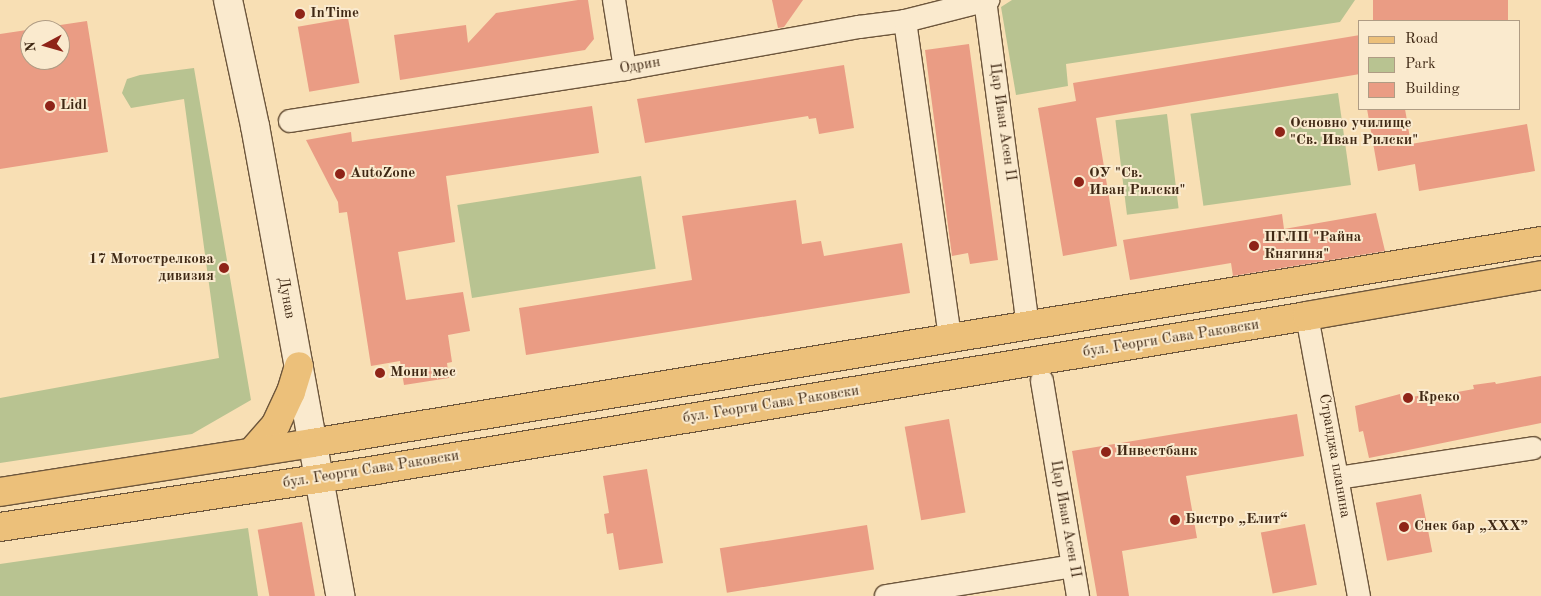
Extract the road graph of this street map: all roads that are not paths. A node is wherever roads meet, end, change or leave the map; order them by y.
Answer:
1 (228, 0) edge
2 (614, 0) edge
3 (986, 0) edge
4 (905, 21) junction
5 (625, 69) junction
6 (290, 121) dead end
7 (1541, 242) edge
8 (1541, 275) edge
9 (1307, 316) junction
10 (1027, 318) dead end
11 (949, 329) dead end
12 (298, 366) junction
13 (1042, 381) dead end
14 (312, 443) junction
15 (1533, 448) dead end
16 (251, 453) junction
17 (318, 478) junction
18 (1338, 478) junction
19 (0, 492) edge
20 (0, 527) edge
21 (1073, 566) junction
22 (340, 596) edge
23 (886, 596) edge
24 (1078, 596) edge
25 (1359, 596) edge

1 - 12 main road, Дунав
2 - 5 street
3 - 4 street, Одрин
3 - 10 street, Цар Иван Асен II
4 - 5 street, Одрин
4 - 11 street
5 - 6 street, Одрин
7 - 14 main road
8 - 9 main road, бул. Георги Сава Раковски
9 - 17 main road, бул. Георги Сава Раковски
9 - 18 street, Странджа планина
12 - 14 main road, Дунав
12 - 16 main road
13 - 21 street, Цар Иван Асен II
14 - 16 main road
14 - 17 main road, Дунав
15 - 18 street
16 - 19 main road
17 - 20 main road, бул. Георги Сава Раковски
17 - 22 main road, Дунав
18 - 25 street, Странджа планина
21 - 23 street
21 - 24 street, Цар Иван Асен II

